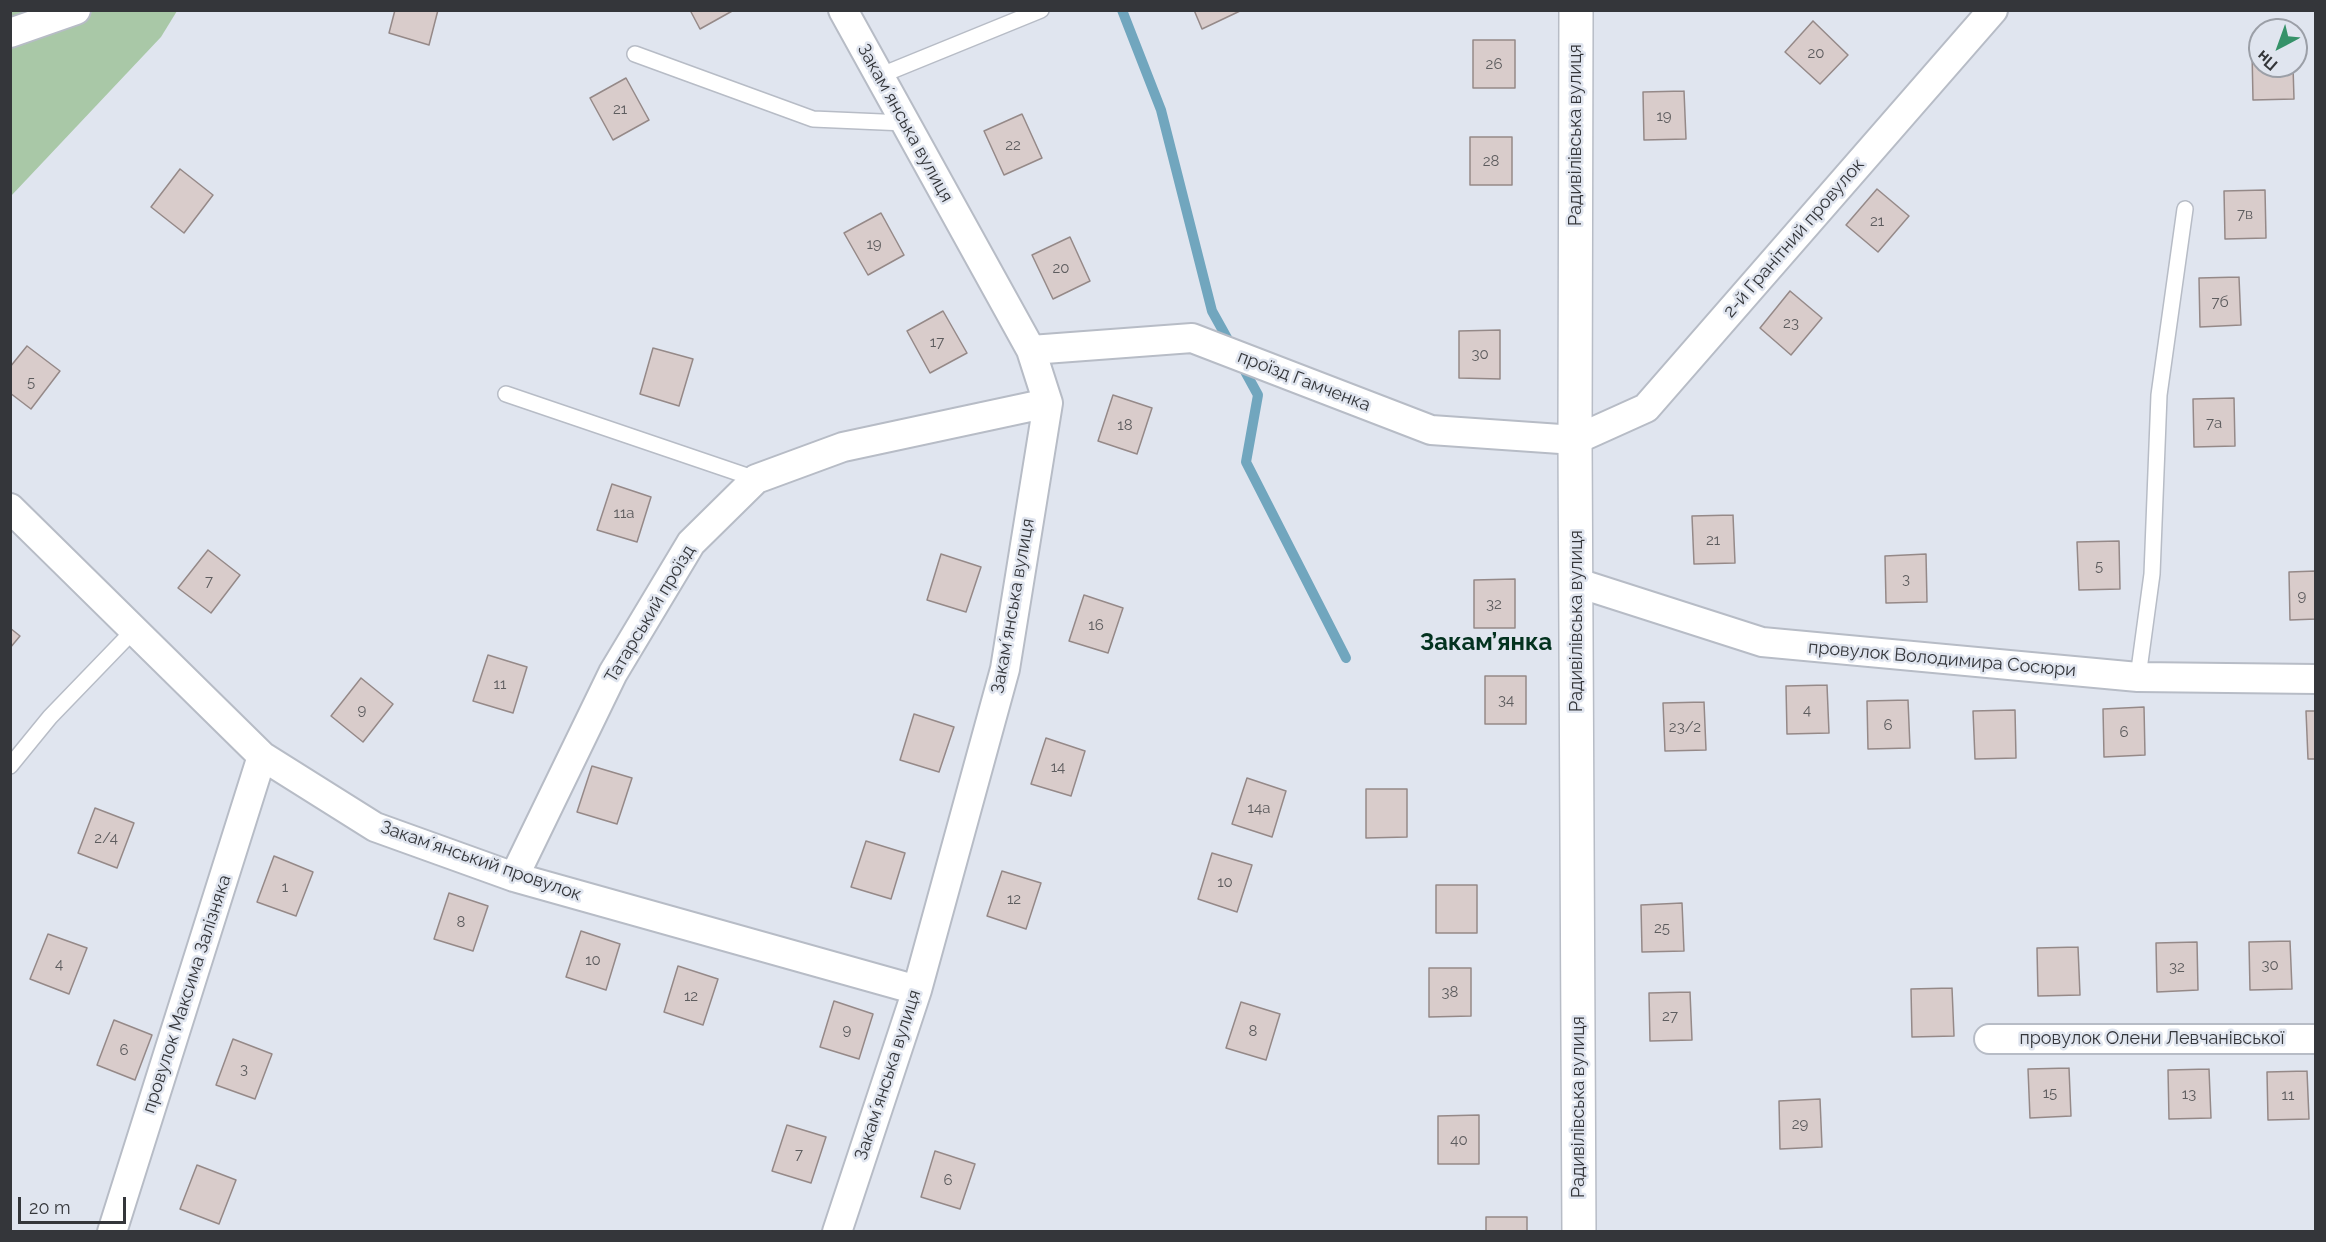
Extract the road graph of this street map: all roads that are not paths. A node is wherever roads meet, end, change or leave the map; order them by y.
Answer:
1 (75, 10) edge
2 (843, 10) edge
3 (1041, 10) edge
4 (1576, 10) edge
5 (1993, 10) edge
6 (10, 33) edge
7 (635, 54) dead end
8 (879, 76) junction
9 (905, 123) junction
10 (2184, 209) dead end
11 (1031, 350) junction
12 (506, 394) dead end
13 (1048, 403) junction
14 (1575, 440) junction
15 (756, 479) junction
16 (10, 508) edge
17 (1578, 583) junction
18 (134, 630) junction
19 (2138, 677) junction
20 (2316, 679) edge
21 (262, 756) junction
22 (10, 766) edge
23 (514, 877) junction
24 (917, 990) junction
25 (1989, 1039) dead end
26 (2316, 1039) edge
27 (112, 1232) edge
28 (837, 1232) edge
29 (1580, 1232) edge

1 - 6 street
2 - 8 street, Закамʼянська вулиця
3 - 8 lane
4 - 14 street, Радивілівська вулиця
5 - 14 street, 2-й Гранітний провулок
7 - 9 lane
8 - 9 street, Закамʼянська вулиця
9 - 11 street, Закамʼянська вулиця
10 - 19 lane
11 - 13 street, Закамʼянська вулиця
11 - 14 street, проїзд Гамченка
12 - 15 lane
13 - 15 street, Татарський проїзд
13 - 24 street, Закамʼянська вулиця
14 - 17 street, Радивілівська вулиця
15 - 23 street, Татарський проїзд
16 - 18 street, Закамʼянський провулок
17 - 19 street, провулок Володимира Сосюри
17 - 29 street, Радивілівська вулиця
18 - 21 street, Закамʼянський провулок
18 - 22 lane
19 - 20 street, провулок Володимира Сосюри
21 - 23 street, Закамʼянський провулок
21 - 27 street, провулок Максима Залізняка
23 - 24 street, Закамʼянський провулок
24 - 28 street, Закамʼянська вулиця
25 - 26 street, провулок Олени Левчанівської

